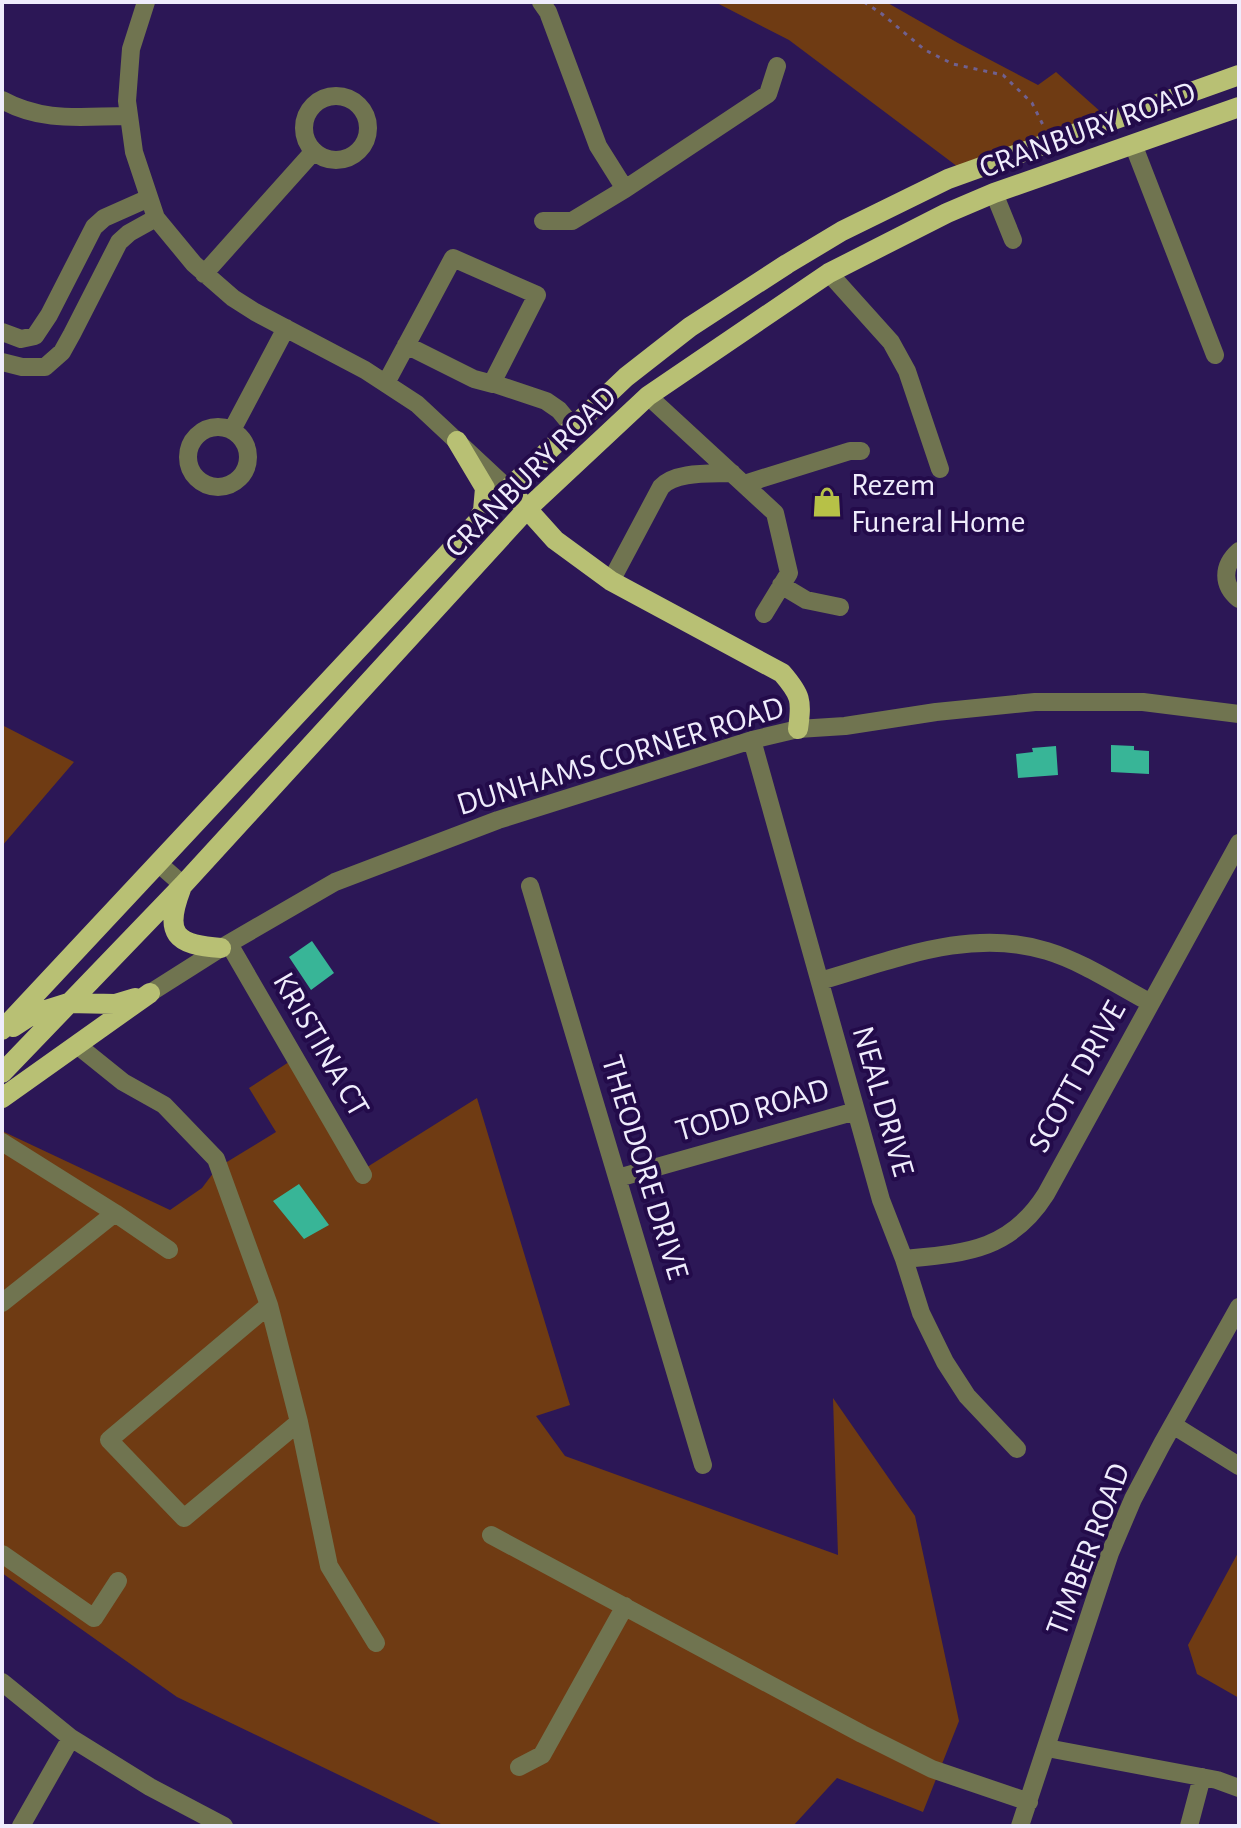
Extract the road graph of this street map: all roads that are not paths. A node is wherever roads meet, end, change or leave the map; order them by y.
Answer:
1 (146, 2) edge
2 (541, 2) edge
3 (777, 66) dead end
4 (1239, 75) edge
5 (2, 100) edge
6 (1239, 107) edge
7 (128, 116) junction
8 (1133, 144) junction
9 (314, 151) dead end
10 (625, 189) junction
11 (994, 193) junction
12 (149, 198) junction
13 (156, 218) junction
14 (543, 221) dead end
15 (1013, 240) dead end
16 (829, 273) junction
17 (204, 274) junction
18 (286, 328) junction
19 (2, 332) edge
20 (26, 338) junction
21 (406, 345) junction
22 (1215, 355) dead end
23 (2, 362) edge
24 (34, 367) junction
25 (386, 383) junction
26 (493, 384) junction
27 (648, 396) junction
28 (573, 427) junction
29 (232, 430) dead end
30 (457, 441) junction
31 (861, 451) dead end
32 (940, 469) dead end
33 (738, 479) junction
34 (508, 489) junction
35 (527, 509) junction
36 (475, 524) junction
37 (1239, 551) edge
38 (611, 581) junction
39 (781, 585) junction
40 (1239, 599) edge
41 (840, 607) dead end
42 (764, 614) dead end
43 (1239, 714) edge
44 (798, 729) junction
45 (752, 740) junction
46 (1239, 843) edge
47 (158, 863) junction
48 (183, 885) junction
49 (530, 886) dead end
50 (225, 946) junction
51 (820, 981) junction
52 (150, 993) junction
53 (68, 1003) junction
54 (1151, 1003) junction
55 (2, 1032) edge
56 (77, 1045) junction
57 (2, 1073) edge
58 (2, 1098) edge
59 (856, 1111) junction
60 (2, 1142) edge
61 (363, 1175) dead end
62 (618, 1178) junction
63 (115, 1213) junction
64 (169, 1250) dead end
65 (904, 1259) junction
66 (2, 1303) edge
67 (269, 1305) junction
68 (1239, 1307) edge
69 (299, 1422) junction
70 (1173, 1425) junction
71 (1017, 1449) dead end
72 (703, 1465) dead end
73 (1239, 1466) edge
74 (491, 1535) dead end
75 (2, 1554) edge
76 (118, 1581) dead end
77 (625, 1606) junction
78 (376, 1643) dead end
79 (2, 1682) edge
80 (71, 1738) junction
81 (1047, 1748) junction
82 (519, 1767) dead end
83 (1202, 1777) junction
84 (1239, 1788) edge
85 (1029, 1802) junction
86 (21, 1826) edge
87 (224, 1826) edge
88 (1020, 1826) edge
89 (1189, 1826) edge

1 - 7 street
2 - 10 street
3 - 10 street
4 - 28 main road, CRANBURY ROAD
5 - 7 street
6 - 8 main road, CRANBURY ROAD
7 - 12 street
8 - 11 main road, CRANBURY ROAD
8 - 22 street
9 - 17 street
10 - 14 street
11 - 15 street
11 - 16 main road, CRANBURY ROAD
12 - 13 street
12 - 20 street
13 - 17 street
13 - 24 street
16 - 27 main road, CRANBURY ROAD
16 - 32 street
17 - 18 street
18 - 25 street
18 - 29 street
19 - 20 street
20 - 24 street
21 - 25 street
21 - 26 street
21 - 26 street
23 - 24 street
25 - 30 street
26 - 28 street
27 - 33 street
27 - 35 main road, CRANBURY ROAD
28 - 34 main road, CRANBURY ROAD
30 - 34 street
30 - 36 main road
31 - 33 street
33 - 38 street
33 - 39 street
34 - 35 main road
34 - 36 main road, CRANBURY ROAD
35 - 38 main road
35 - 48 main road, CRANBURY ROAD
36 - 47 main road, CRANBURY ROAD
37 - 40 street
38 - 44 main road
39 - 41 street
39 - 42 street
43 - 44 street, DUNHAMS CORNER ROAD
44 - 45 street, DUNHAMS CORNER ROAD
45 - 50 street, DUNHAMS CORNER ROAD
45 - 51 street, NEAL DRIVE
46 - 54 street, SCOTT DRIVE
47 - 48 street
47 - 55 main road, CRANBURY ROAD
48 - 50 main road
48 - 53 main road, CRANBURY ROAD
49 - 62 street, THEODORE DRIVE
50 - 52 street, DUNHAMS CORNER ROAD
50 - 61 street, KRISTINA CT
51 - 54 street
51 - 59 street, NEAL DRIVE
52 - 53 main road
52 - 56 main road
53 - 55 main road
53 - 57 main road, CRANBURY ROAD
54 - 65 street, SCOTT DRIVE
56 - 58 main road
56 - 67 street
59 - 62 street, TODD ROAD
59 - 65 street, NEAL DRIVE
60 - 63 street
62 - 72 street, THEODORE DRIVE
63 - 64 street
63 - 66 street
65 - 71 street, NEAL DRIVE
67 - 69 street
67 - 69 street
68 - 70 street, TIMBER ROAD
69 - 78 street
70 - 73 street
70 - 81 street, TIMBER ROAD
74 - 77 street
75 - 76 street
77 - 82 street
77 - 85 street
79 - 80 street
80 - 86 street
80 - 87 street
81 - 83 street
81 - 85 street, TIMBER ROAD
83 - 84 street
83 - 89 street
85 - 88 street, TIMBER ROAD

